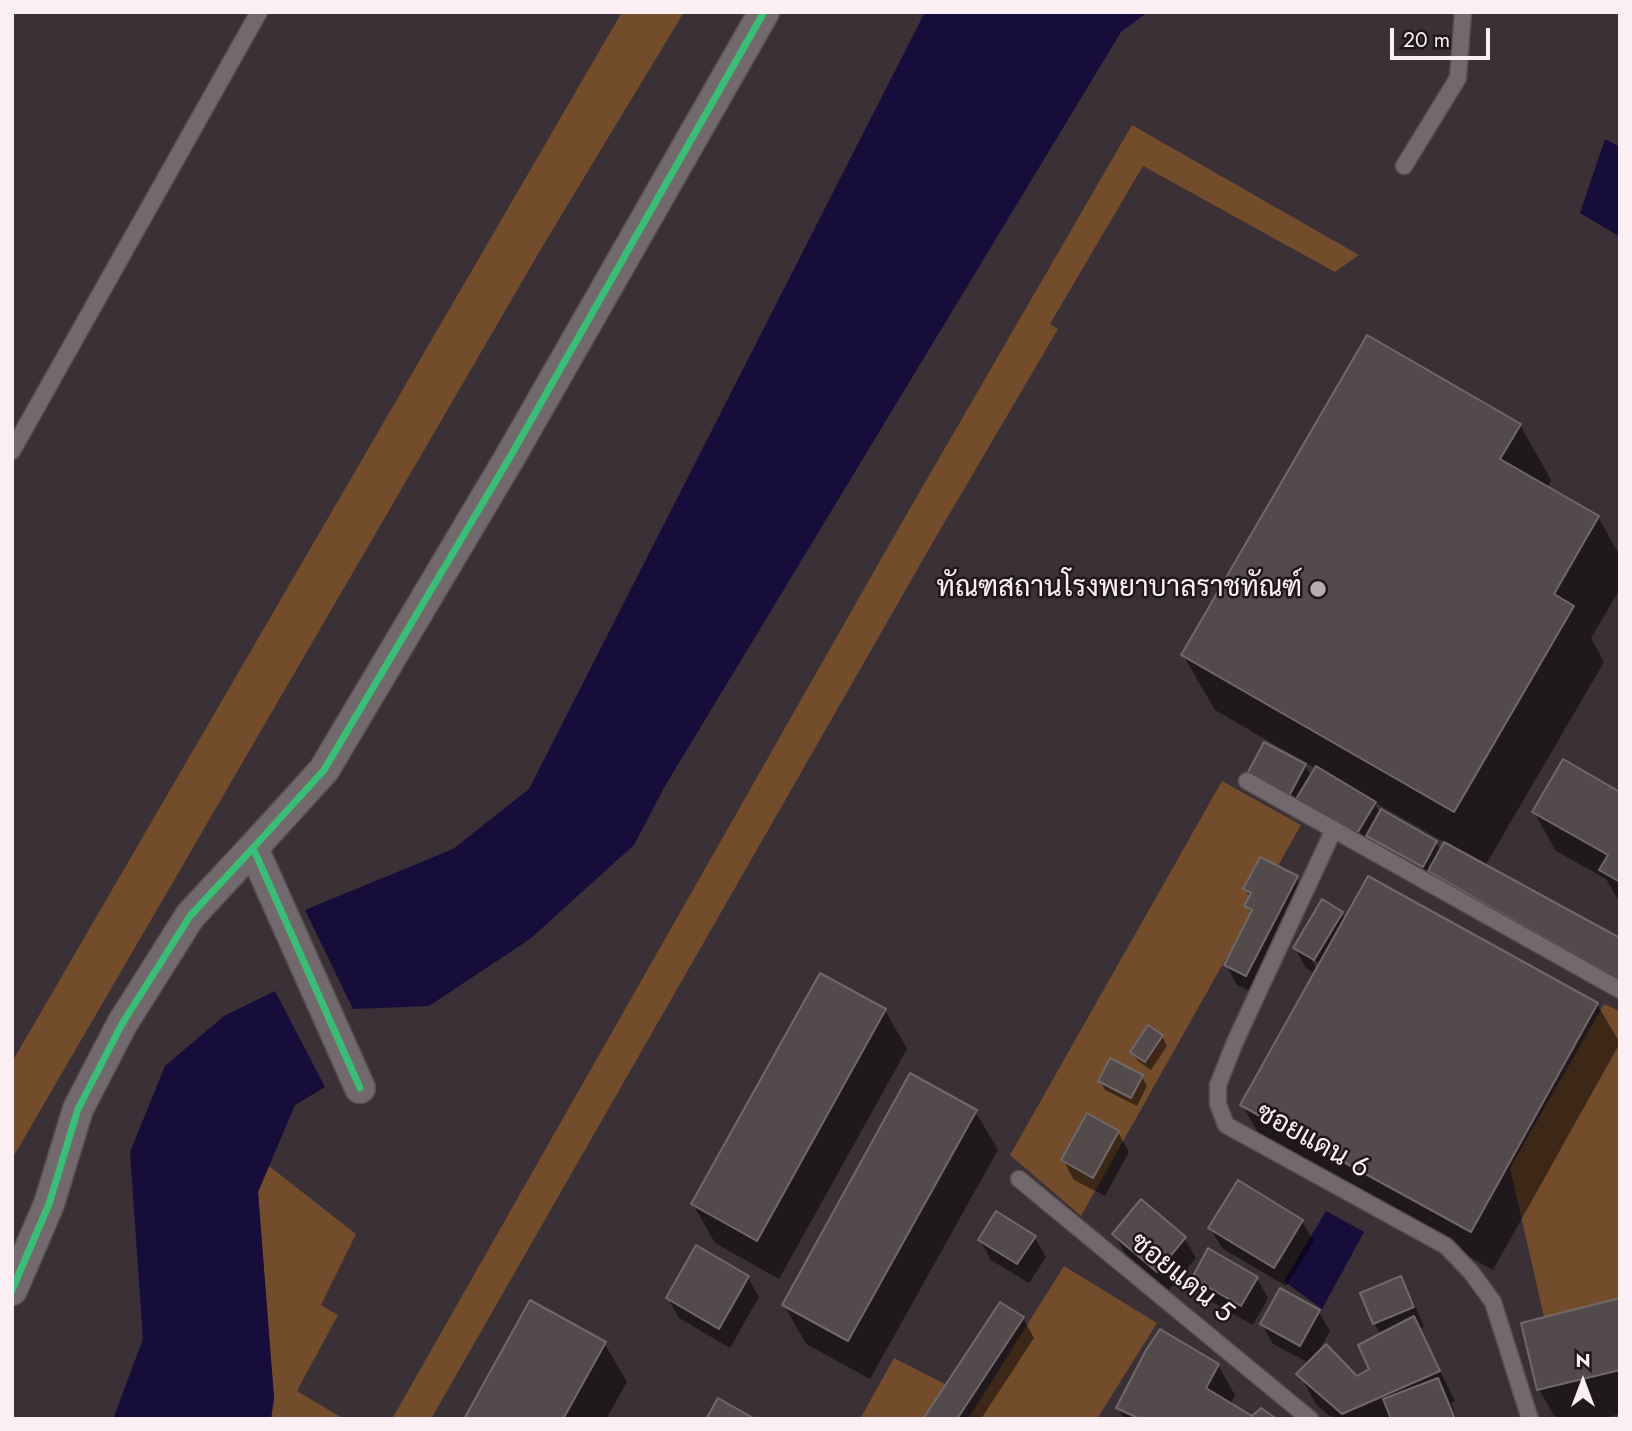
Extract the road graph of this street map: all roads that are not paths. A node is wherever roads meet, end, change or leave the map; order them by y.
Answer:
1 (259, 12) edge
2 (764, 12) edge
3 (1463, 12) edge
4 (1404, 166) dead end
5 (12, 451) edge
6 (1247, 781) dead end
7 (1334, 830) junction
8 (253, 848) junction
9 (1620, 990) edge
10 (360, 1088) dead end
11 (1019, 1179) dead end
12 (12, 1290) edge
13 (1310, 1419) edge
14 (1530, 1419) edge

1 - 5 lane
2 - 8 street
3 - 4 lane
6 - 7 lane
7 - 9 lane
7 - 14 lane, ซอยแดน 6
8 - 10 street
8 - 12 street
11 - 13 lane, ซอยแดน 5

